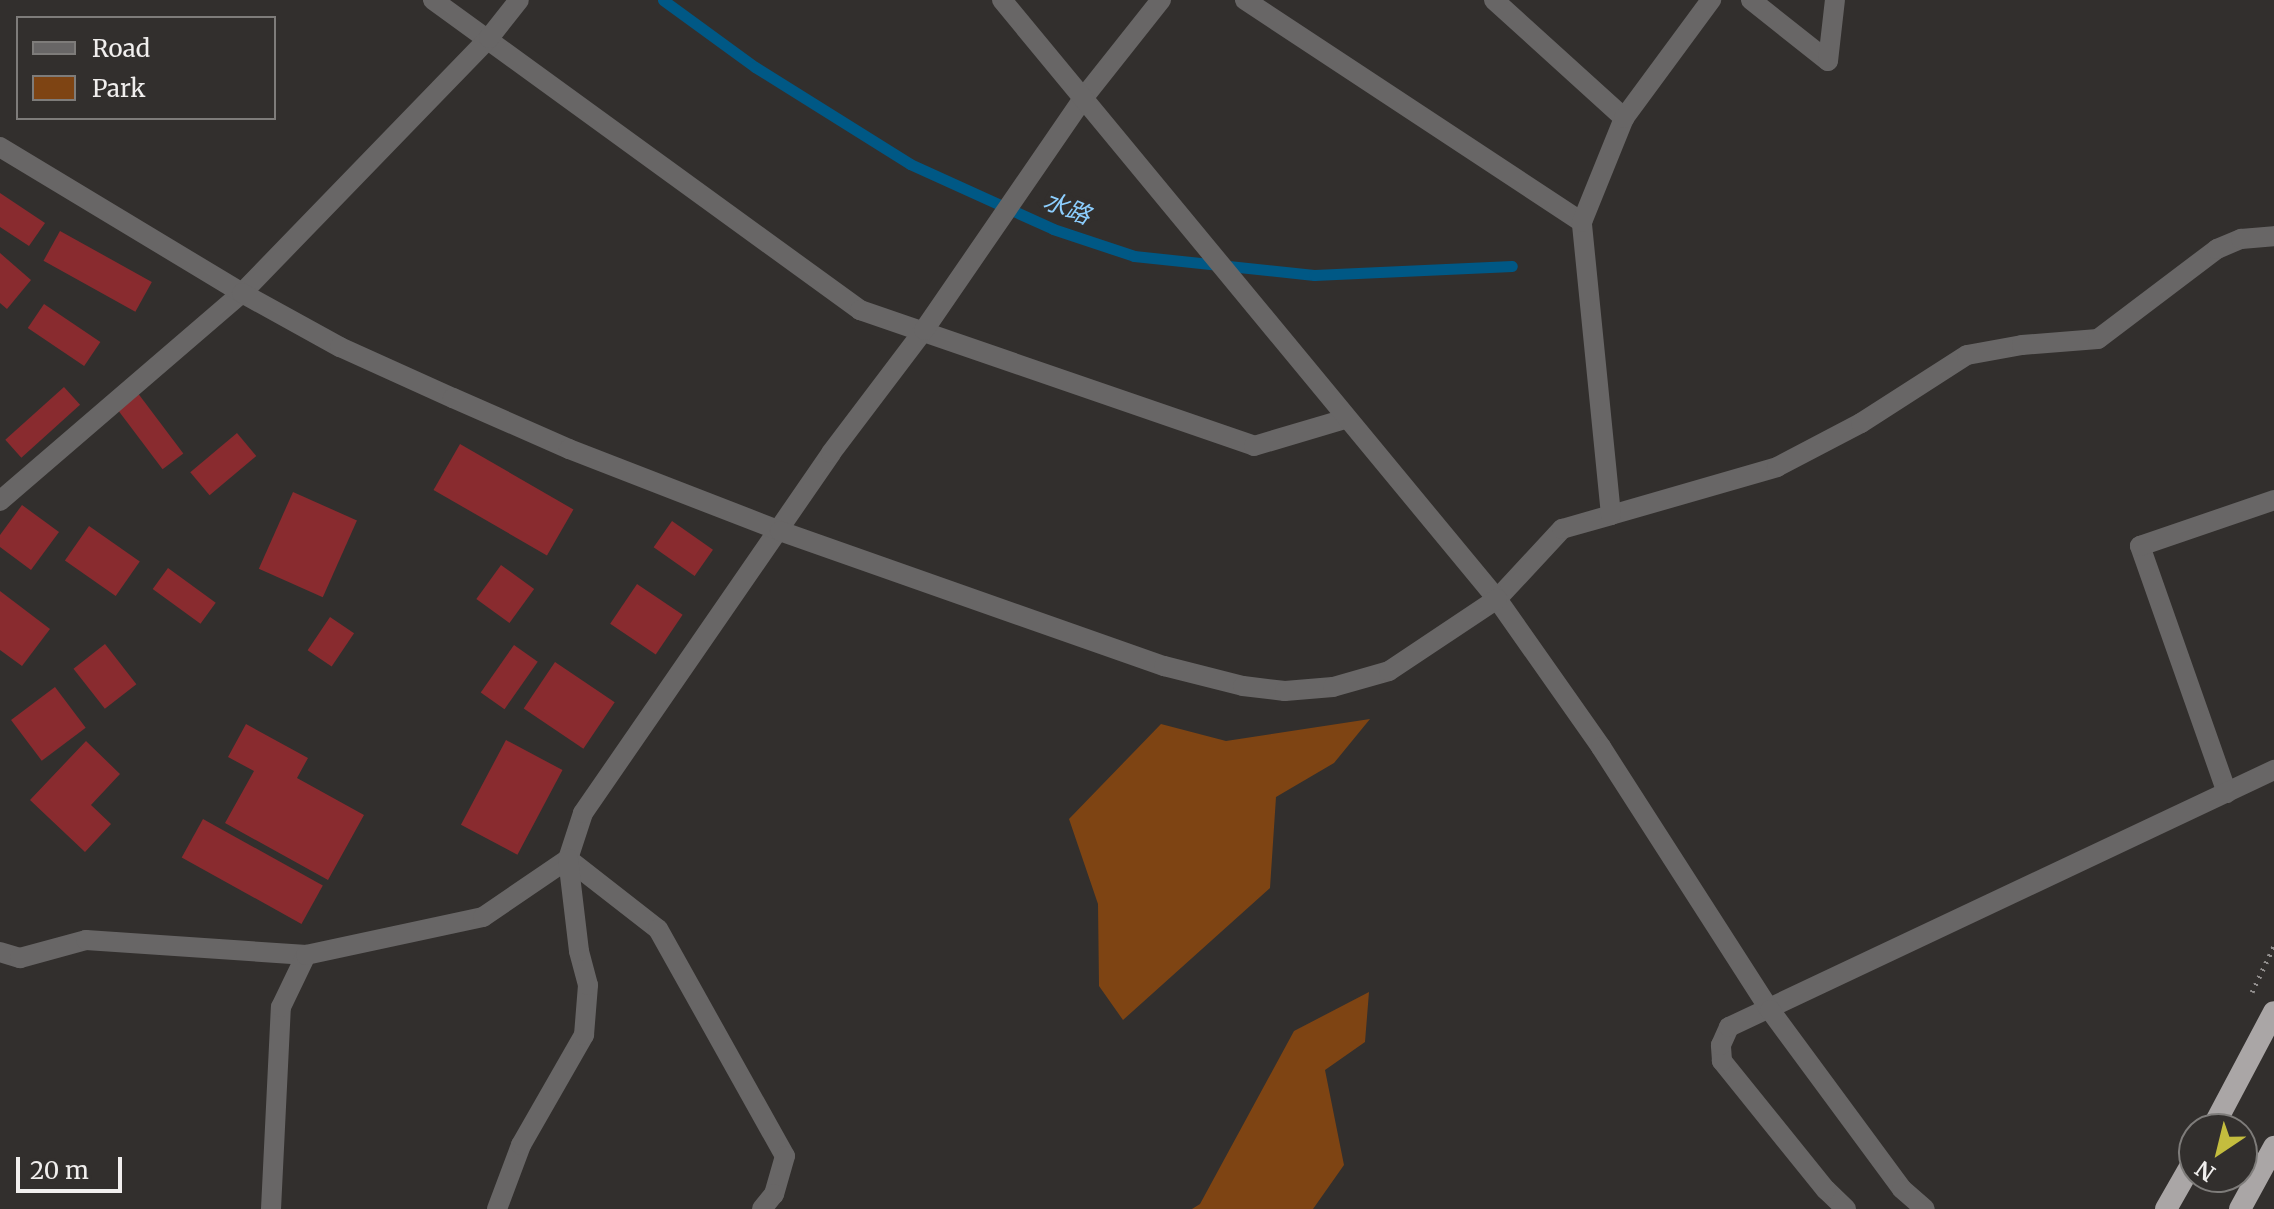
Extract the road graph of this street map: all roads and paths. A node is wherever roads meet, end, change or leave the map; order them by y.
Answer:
1 (433, 0) edge
2 (519, 0) edge
3 (1002, 0) edge
4 (1161, 0) edge
5 (1245, 0) edge
6 (1494, 0) edge
7 (1711, 0) edge
8 (1751, 0) edge
9 (1835, 0) edge
10 (489, 38) junction
11 (1084, 97) junction
12 (1624, 118) junction
13 (0, 147) edge
14 (1582, 222) junction
15 (2274, 236) edge
16 (242, 293) junction
17 (924, 330) junction
18 (1345, 419) junction
19 (2274, 500) edge
20 (0, 501) edge
21 (1611, 515) junction
22 (780, 531) junction
23 (1497, 599) junction
24 (2274, 770) edge
25 (2227, 793) junction
26 (568, 859) junction
27 (0, 952) edge
28 (306, 955) junction
29 (1770, 1010) junction
30 (2274, 1012) edge
31 (2220, 1113) edge
32 (2274, 1147) edge
33 (2178, 1188) edge
34 (271, 1209) edge
35 (497, 1209) edge
36 (762, 1209) edge
37 (1846, 1209) edge
38 (1925, 1209) edge
39 (2166, 1209) edge
40 (2240, 1209) edge

1 - 10 street
2 - 10 street
3 - 11 street
4 - 11 street
5 - 14 street
6 - 12 street
7 - 12 street
8 - 9 street
10 - 16 street
10 - 17 street
11 - 17 street
11 - 18 street
12 - 14 street
13 - 16 street
14 - 21 street
15 - 21 street
16 - 20 street
16 - 22 street
17 - 18 street
17 - 22 street
18 - 23 street
19 - 25 street
21 - 23 street
22 - 23 street
22 - 26 street
23 - 29 street
24 - 25 street
25 - 29 street
26 - 28 street
26 - 35 street
26 - 36 street
27 - 28 street
28 - 34 street
29 - 37 street
29 - 38 street
30 - 31 highway
32 - 40 highway
33 - 39 highway

